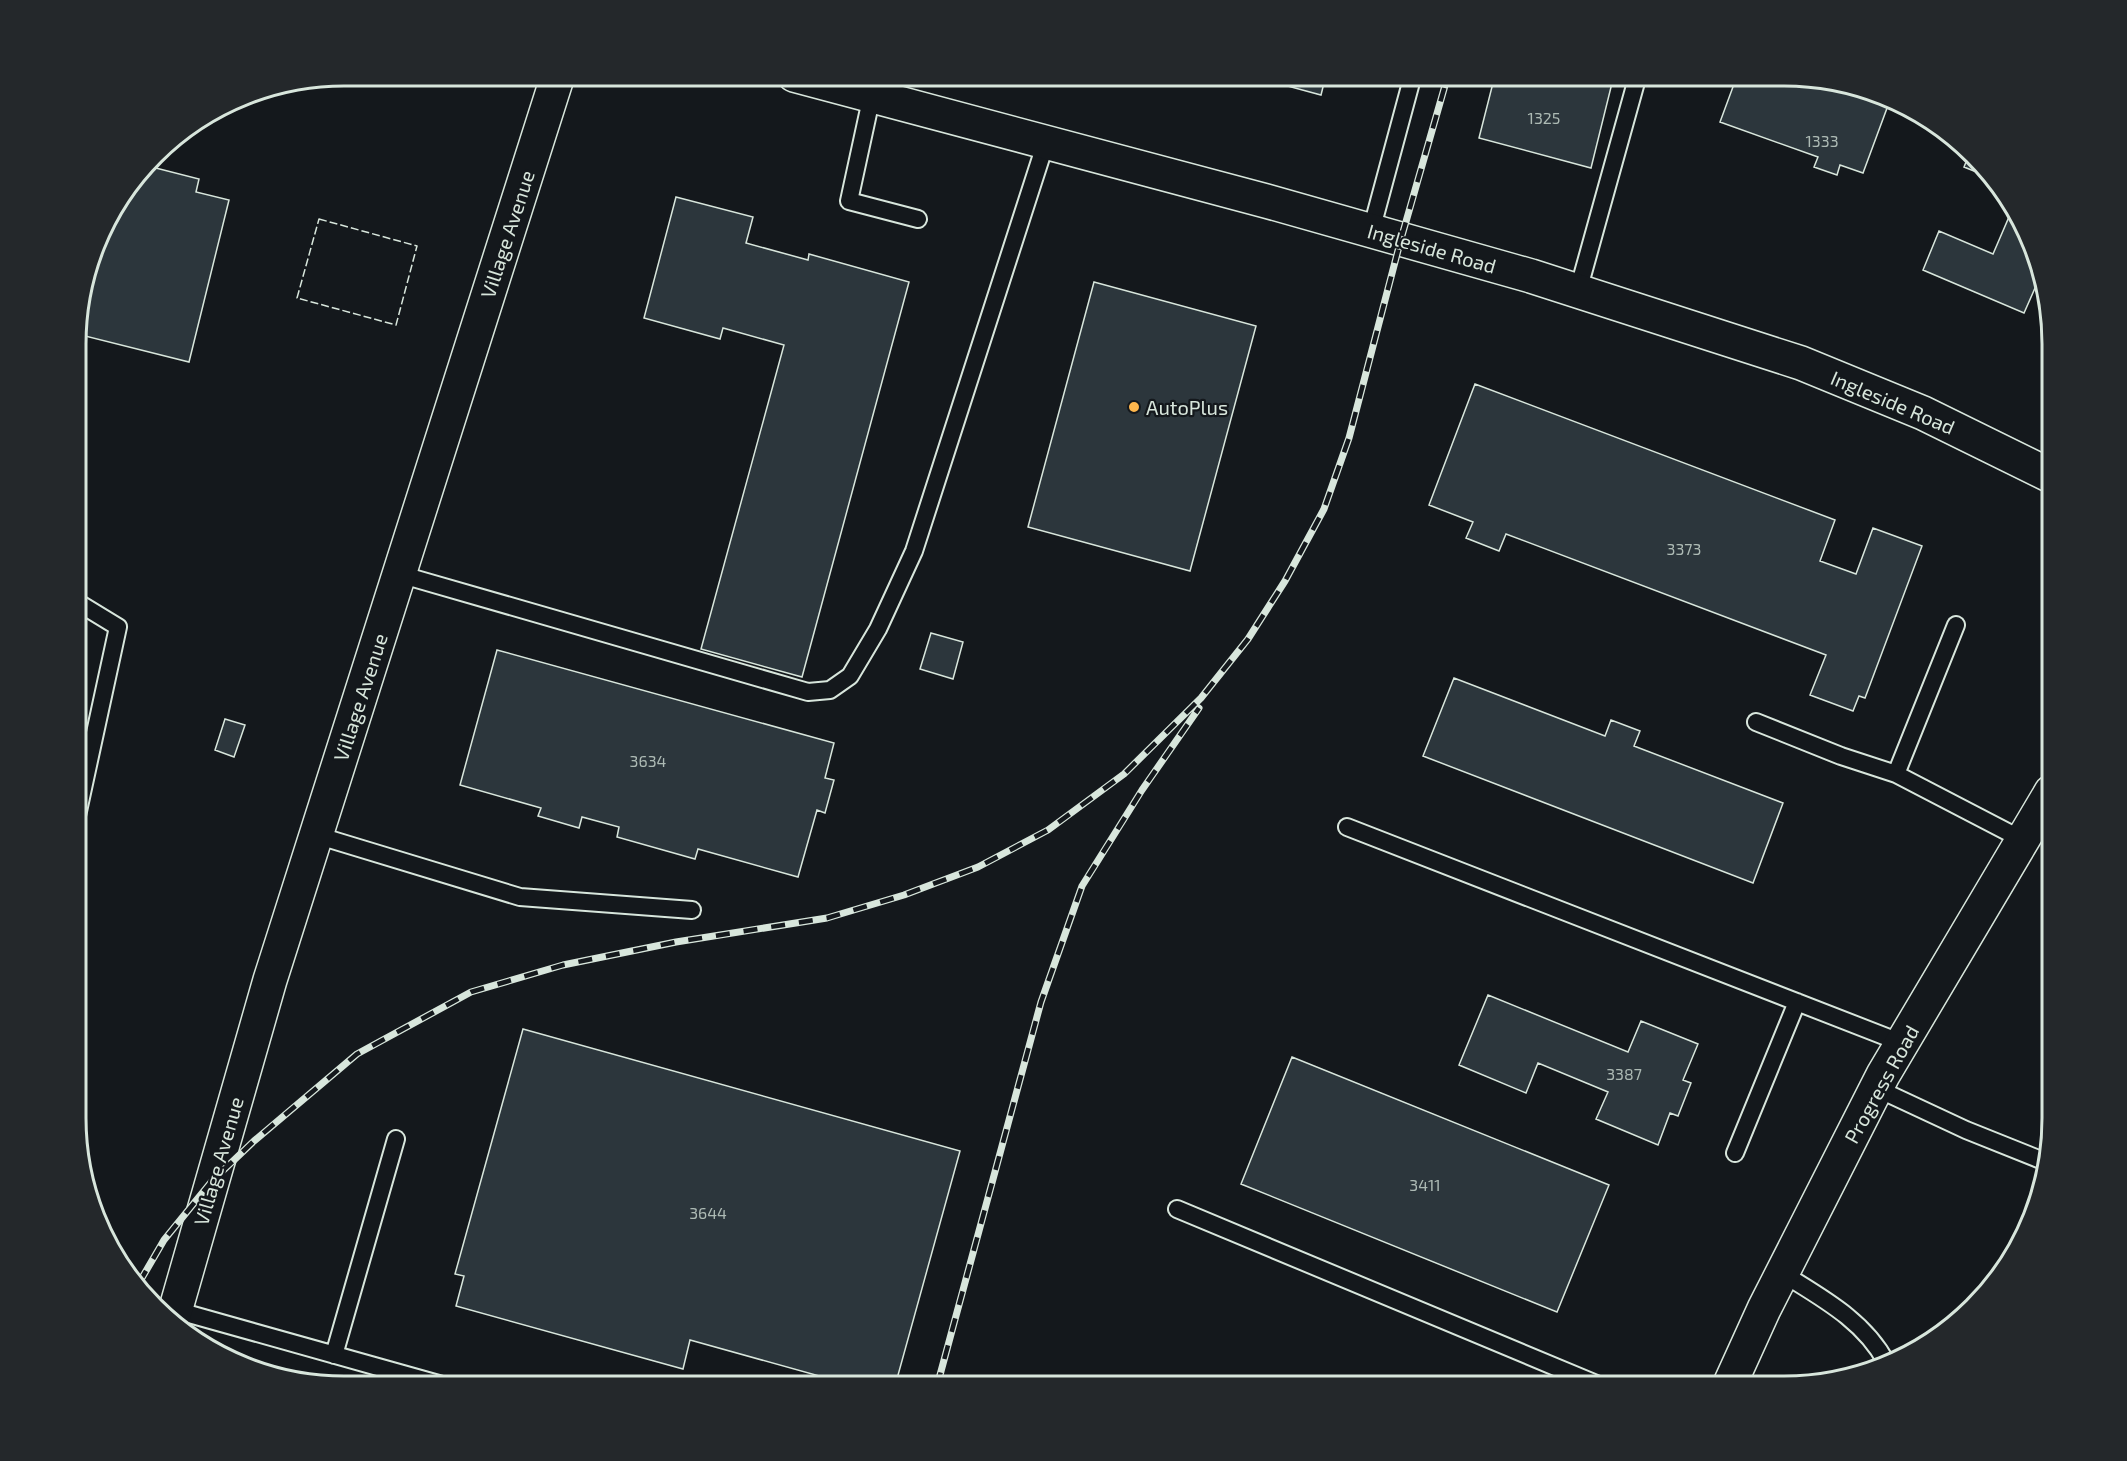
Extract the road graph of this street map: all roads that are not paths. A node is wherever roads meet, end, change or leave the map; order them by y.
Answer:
1 (554, 86) edge
2 (837, 86) edge
3 (1410, 86) edge
4 (1635, 86) edge
5 (872, 95) junction
6 (1046, 142) junction
7 (918, 219) dead end
8 (1371, 231) junction
9 (1578, 291) junction
10 (2042, 472) edge
11 (399, 574) junction
12 (86, 607) edge
13 (1956, 625) dead end
14 (1756, 722) dead end
15 (1896, 774) junction
16 (86, 775) edge
17 (2042, 807) edge
18 (1347, 827) dead end
19 (316, 835) junction
20 (2023, 840) junction
21 (692, 910) dead end
22 (1797, 1002) junction
23 (1902, 1043) junction
24 (1876, 1088) junction
25 (396, 1139) dead end
26 (1735, 1153) dead end
27 (2038, 1159) edge
28 (1178, 1209) dead end
29 (1782, 1273) junction
30 (175, 1313) edge
31 (181, 1318) edge
32 (334, 1355) junction
33 (1882, 1356) edge
34 (407, 1376) edge
35 (1577, 1376) edge
36 (1734, 1376) edge

1 - 11 street, Village Avenue
2 - 5 street, Ingleside Road
3 - 8 lane
4 - 9 lane
5 - 6 street, Ingleside Road
5 - 7 lane
6 - 8 street, Ingleside Road
6 - 11 lane
8 - 9 street, Ingleside Road
9 - 10 street, Ingleside Road
11 - 19 street, Village Avenue
12 - 16 lane
13 - 15 lane
14 - 15 lane
15 - 20 lane
17 - 20 street, Progress Road
18 - 22 lane
19 - 21 lane
19 - 30 street, Village Avenue
20 - 23 street, Progress Road
22 - 23 lane
22 - 26 lane
23 - 24 street, Progress Road
24 - 27 lane
24 - 29 street, Progress Road
25 - 32 lane
28 - 35 lane
29 - 33 lane
29 - 36 street, Progress Road
31 - 32 lane
32 - 34 lane

